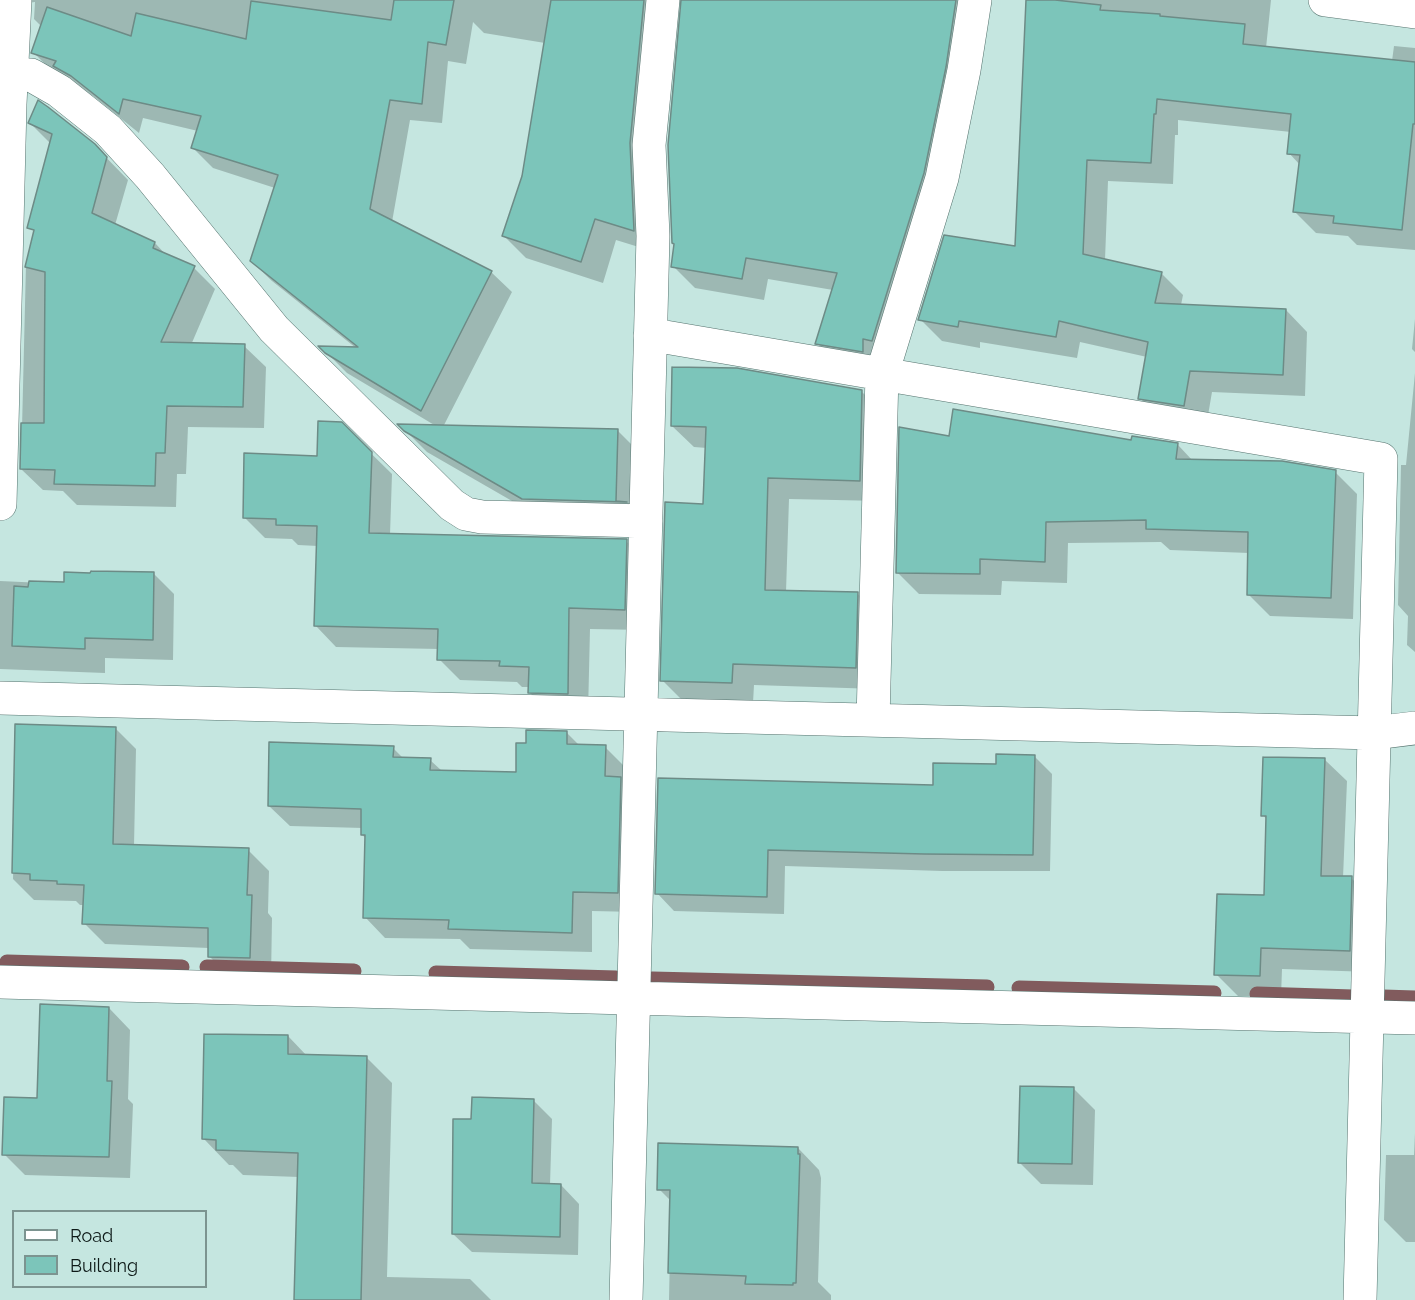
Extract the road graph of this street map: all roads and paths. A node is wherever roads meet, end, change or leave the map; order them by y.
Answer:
1 (15, 0) edge
2 (663, 0) edge
3 (975, 0) edge
4 (1325, 0) edge
5 (1415, 12) edge
6 (12, 75) junction
7 (3, 288) edge
8 (650, 336) junction
9 (882, 374) junction
10 (0, 504) edge
11 (646, 521) junction
12 (0, 698) edge
13 (641, 715) junction
14 (873, 720) junction
15 (1415, 728) edge
16 (1374, 733) junction
17 (0, 982) edge
18 (633, 999) junction
19 (1367, 1017) junction
20 (1415, 1018) edge
21 (626, 1300) edge
22 (1360, 1300) edge

1 - 6 street
2 - 8 street
3 - 9 street
4 - 5 street
6 - 7 street
6 - 11 street
7 - 10 street
8 - 9 street
8 - 11 street
9 - 14 street
9 - 16 street
11 - 13 street
12 - 13 street
13 - 14 street
13 - 18 street
14 - 16 street
15 - 16 street
16 - 19 street
17 - 18 street
18 - 19 street
18 - 21 street
19 - 20 street
19 - 22 street

